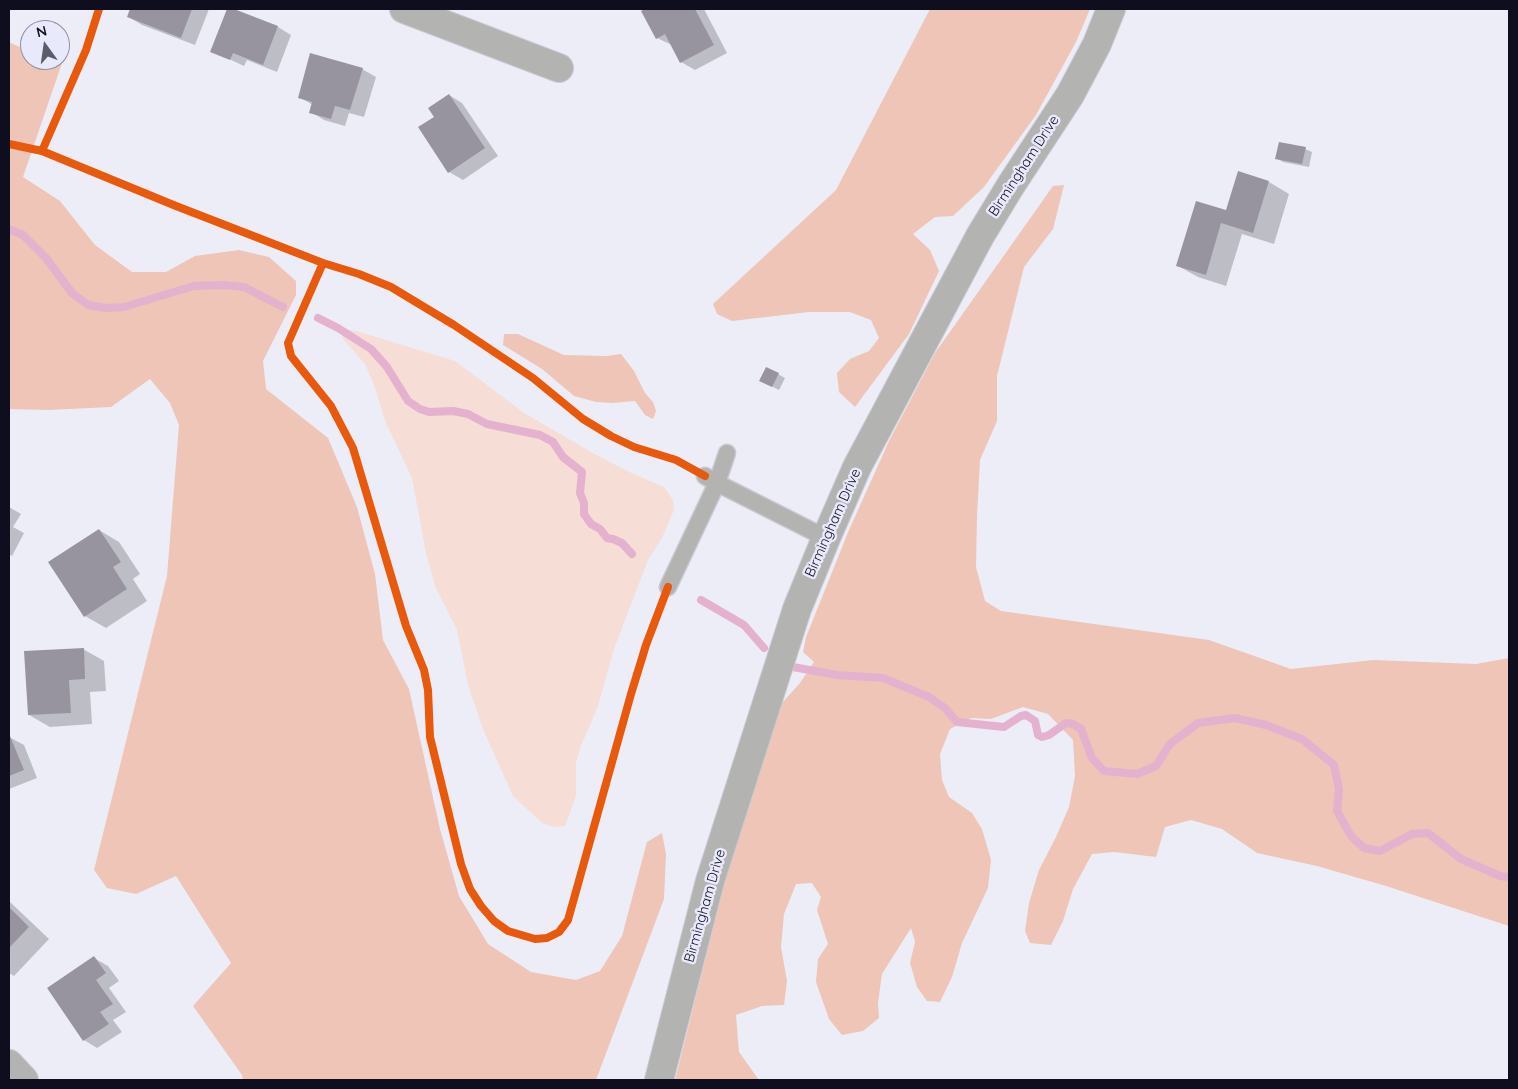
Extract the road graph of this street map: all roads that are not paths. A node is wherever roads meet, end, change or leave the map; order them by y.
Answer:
1 (404, 9) edge
2 (1111, 9) edge
3 (559, 68) dead end
4 (727, 454) dead end
5 (711, 480) junction
6 (826, 538) junction
7 (668, 587) dead end
8 (9, 1064) edge
9 (24, 1080) edge
10 (659, 1080) edge

1 - 3 street
2 - 6 street, Birmingham Drive
4 - 5 lane
5 - 6 lane
5 - 7 lane
6 - 10 street, Birmingham Drive
8 - 9 street

